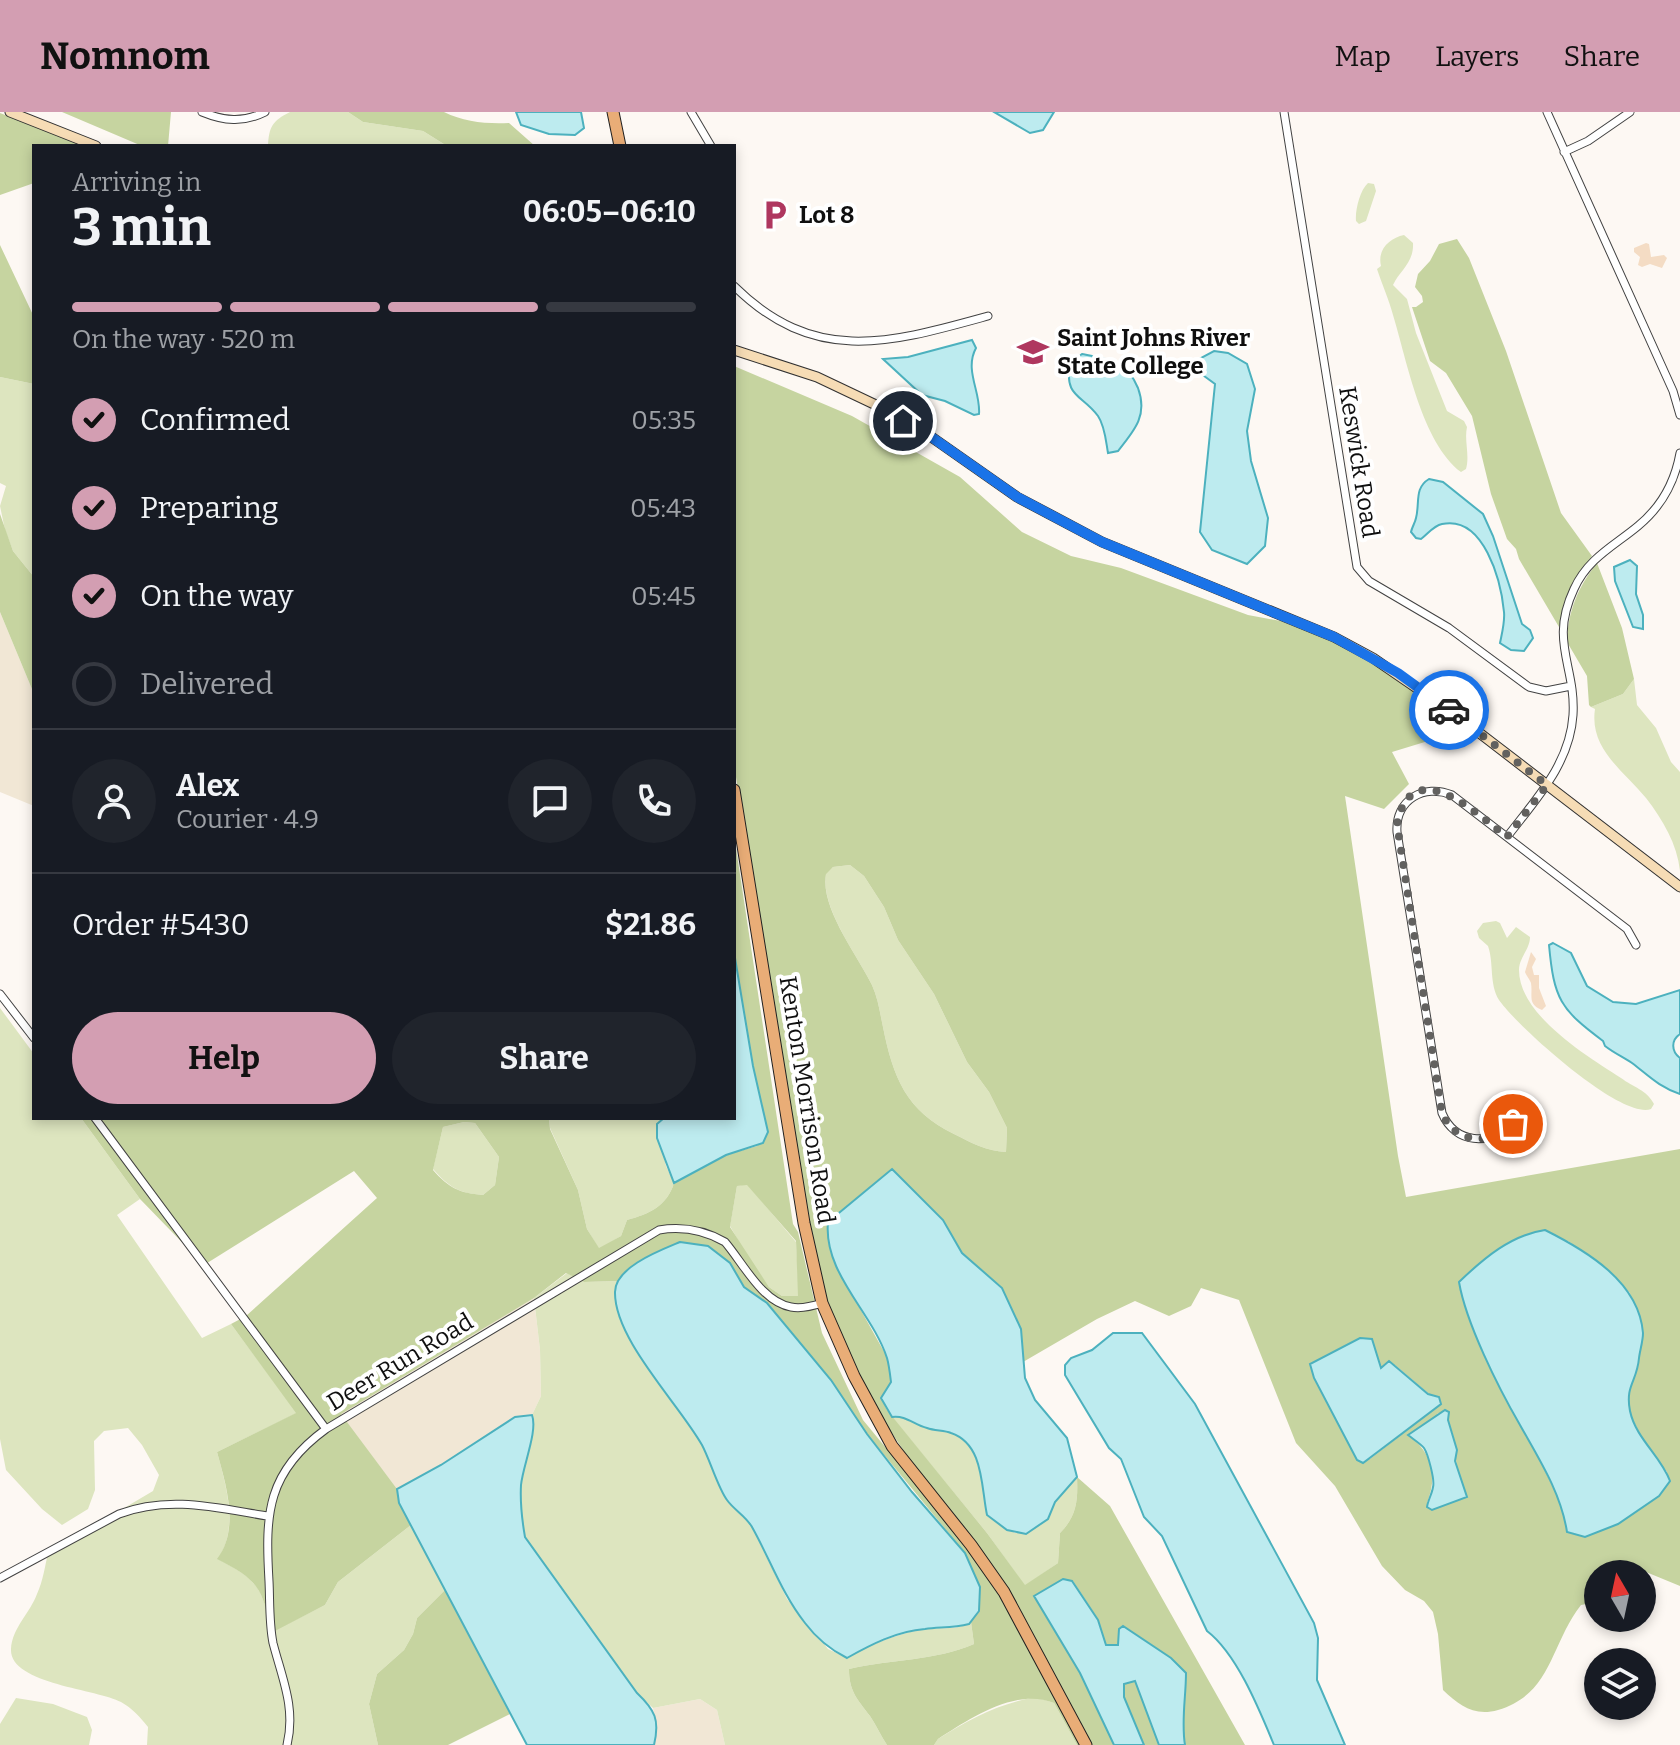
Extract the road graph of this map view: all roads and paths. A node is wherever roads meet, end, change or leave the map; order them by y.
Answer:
1 (10, 112) edge
2 (202, 112) edge
3 (265, 112) edge
4 (613, 112) edge
5 (691, 112) edge
6 (1284, 112) edge
7 (1547, 112) edge
8 (1630, 112) edge
9 (91, 144) edge
10 (620, 144) edge
11 (710, 144) edge
12 (1564, 152) junction
13 (736, 288) edge
14 (988, 316) dead end
15 (736, 351) edge
16 (1680, 415) edge
17 (1680, 453) edge
18 (1679, 466) edge
19 (1571, 686) junction
20 (1547, 785) junction
21 (736, 802) edge
22 (1507, 837) junction
23 (1680, 887) edge
24 (1636, 945) dead end
25 (0, 994) edge
26 (32, 1035) edge
27 (96, 1120) edge
28 (1513, 1124) dead end
29 (822, 1303) junction
30 (326, 1429) junction
31 (267, 1516) junction
32 (0, 1578) edge
33 (287, 1745) edge
34 (1086, 1745) edge

1 - 9 main road
2 - 3 street
4 - 10 main road
5 - 11 street
6 - 19 street, Keswick Road
7 - 12 street
8 - 12 street
12 - 16 street
13 - 14 street
15 - 20 main road
17 - 18 street
18 - 19 street
19 - 20 street
20 - 22 street
20 - 23 main road
21 - 29 main road, Kenton Morrison Road
22 - 24 street
22 - 28 street
25 - 26 street
27 - 30 street, Deer Run Road
29 - 30 street, Deer Run Road
29 - 34 main road, Kenton Morrison Road
30 - 31 street
31 - 32 street
31 - 33 street

